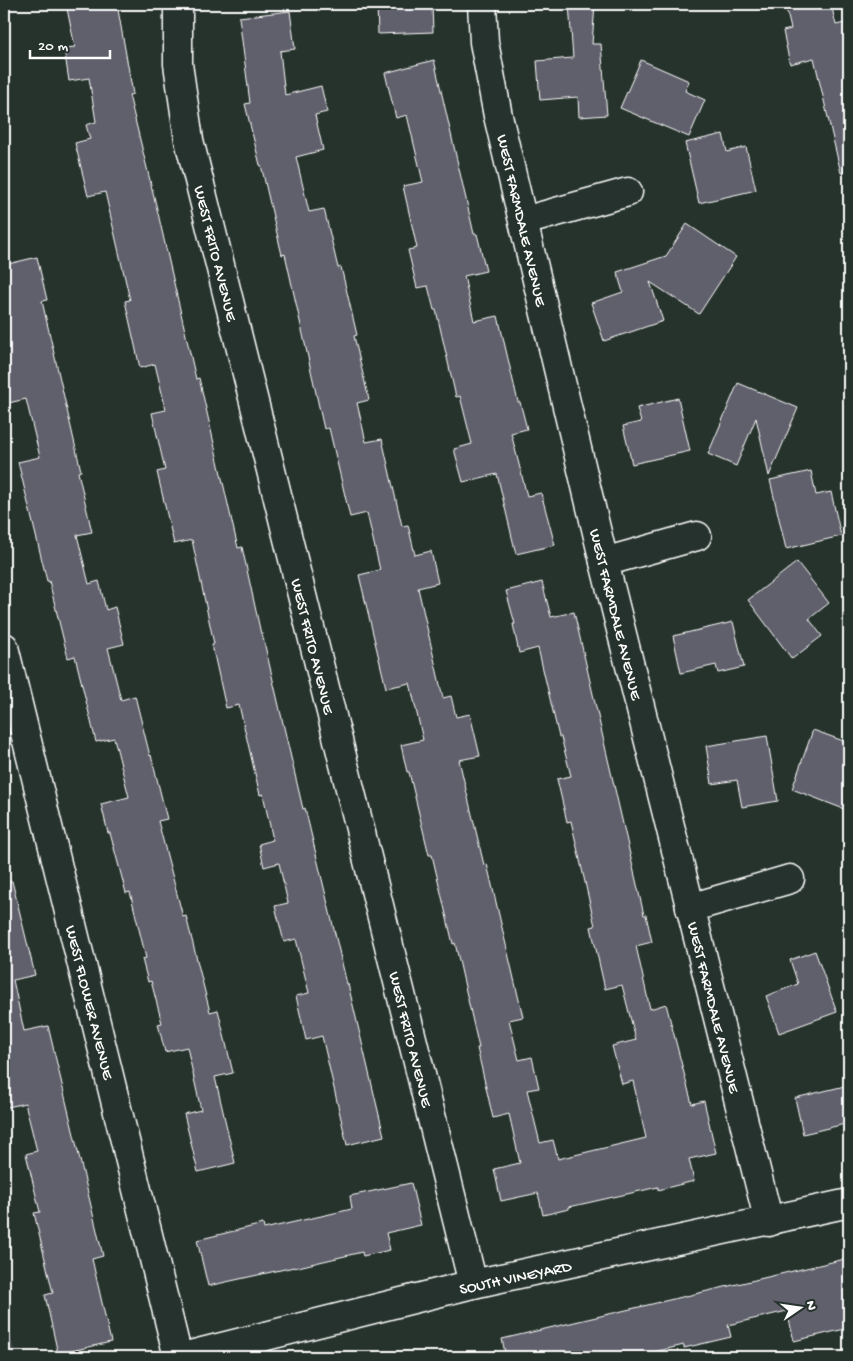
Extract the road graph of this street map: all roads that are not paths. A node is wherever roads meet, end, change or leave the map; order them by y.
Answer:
1 (178, 4) edge
2 (482, 4) edge
3 (628, 192) dead end
4 (524, 221) junction
5 (697, 536) dead end
6 (604, 562) junction
7 (4, 647) edge
8 (790, 879) dead end
9 (690, 908) junction
10 (849, 1203) edge
11 (769, 1222) junction
12 (473, 1284) junction
13 (178, 1357) edge
14 (182, 1357) edge

1 - 12 street, WEST FRITO AVENUE
2 - 4 street, WEST FARMDALE AVENUE
3 - 4 street
4 - 6 street, WEST FARMDALE AVENUE
5 - 6 street
6 - 9 street, WEST FARMDALE AVENUE
7 - 13 street, WEST FLOWER AVENUE
8 - 9 street
9 - 11 street, WEST FARMDALE AVENUE
10 - 11 street, SOUTH VINEYARD
11 - 12 street, SOUTH VINEYARD
12 - 14 street, SOUTH VINEYARD

